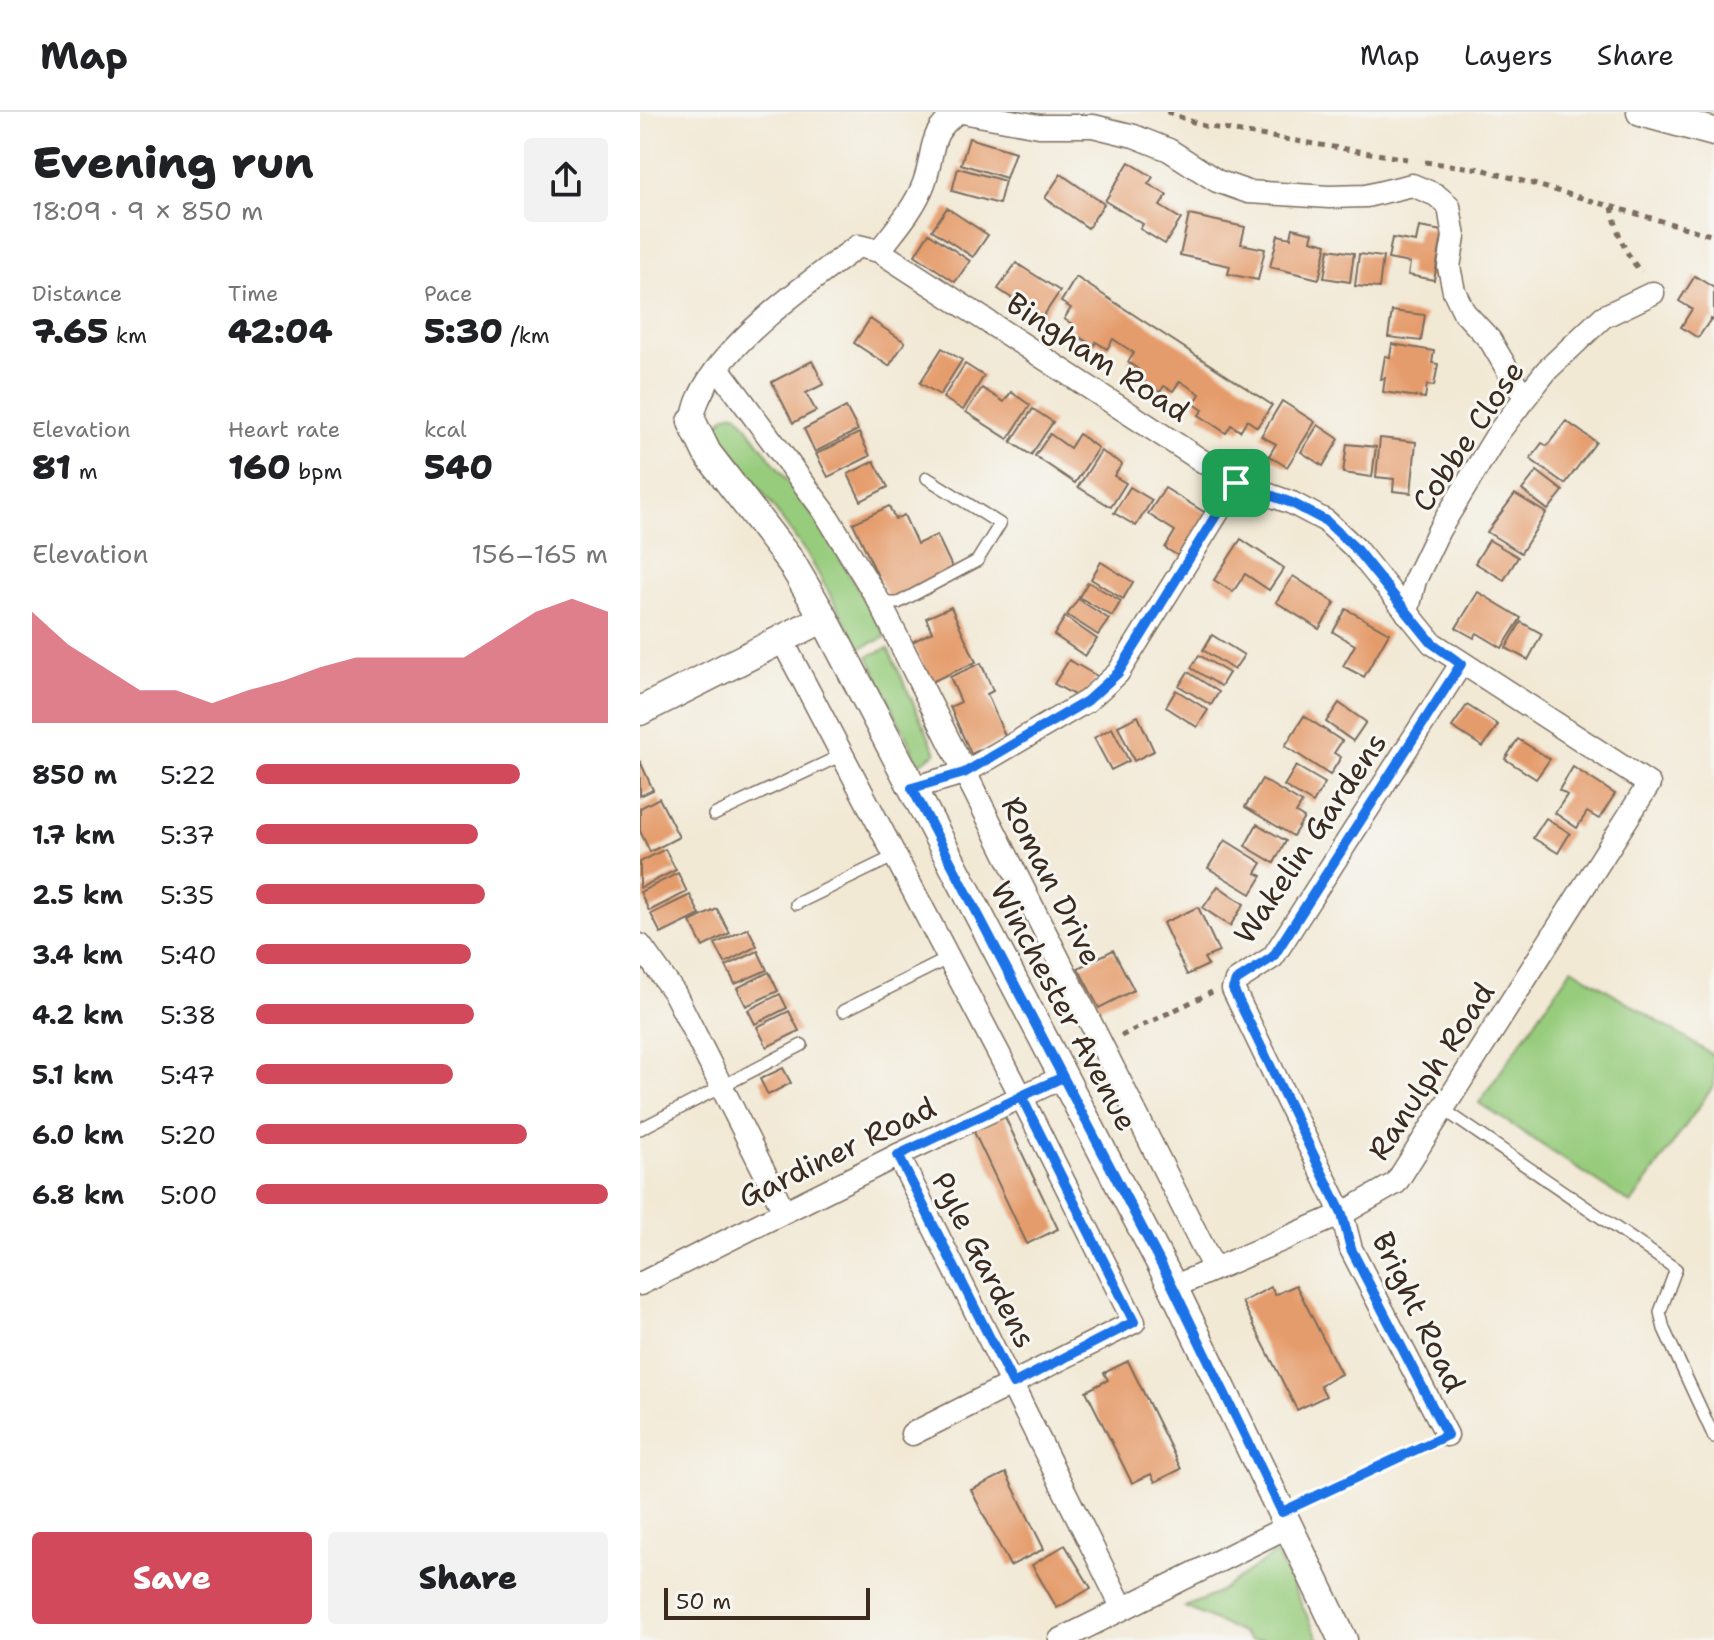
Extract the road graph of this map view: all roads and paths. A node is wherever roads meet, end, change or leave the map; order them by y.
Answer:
1 (960, 112) edge
2 (1641, 112) edge
3 (1714, 132) edge
4 (1612, 207) dead end
5 (879, 251) junction
6 (1653, 293) joint
7 (718, 368) junction
8 (1528, 394) junction
9 (692, 422) joint
10 (927, 478) dead end
11 (1236, 483) junction
12 (880, 603) junction
13 (1407, 613) junction
14 (824, 618) junction
15 (782, 640) junction
16 (1461, 664) junction
17 (640, 711) edge
18 (842, 755) junction
19 (964, 773) junction
20 (1649, 784) joint
21 (912, 788) junction
22 (714, 815) dead end
23 (895, 856) junction
24 (796, 904) dead end
25 (640, 945) edge
26 (949, 958) junction
27 (1224, 986) dead end
28 (843, 1011) dead end
29 (802, 1045) dead end
30 (1102, 1045) junction
31 (1063, 1077) junction
32 (722, 1087) junction
33 (1021, 1096) junction
34 (1443, 1109) junction
35 (640, 1129) edge
36 (898, 1155) junction
37 (784, 1211) junction
38 (1342, 1214) junction
39 (1214, 1269) junction
40 (640, 1284) edge
41 (1173, 1287) junction
42 (1013, 1384) junction
43 (912, 1434) dead end
44 (1447, 1435) joint
45 (1714, 1437) edge
46 (1286, 1519) junction
47 (1122, 1607) junction
48 (1060, 1640) edge
49 (1343, 1640) edge

1 - 5 street
1 - 8 street
2 - 3 street
4 - 6 path
5 - 7 street
5 - 11 street, Bingham Road
6 - 8 street, Cobbe Close
7 - 9 street
7 - 12 street, Roman Drive
8 - 13 street, Cobbe Close
9 - 14 street, Winchester Avenue
10 - 12 lane
11 - 13 street, Bingham Road
11 - 19 street
12 - 19 street, Roman Drive
13 - 16 street, Bingham Road
14 - 15 street
14 - 21 street, Winchester Avenue
15 - 17 street
15 - 18 street
16 - 20 street, Bingham Road
16 - 38 street, Wakelin Gardens
18 - 22 lane
18 - 23 street
19 - 21 street
19 - 30 street, Roman Drive
20 - 34 street, Ranulph Road
21 - 31 street, Winchester Avenue
23 - 24 lane
23 - 26 street
25 - 32 street
26 - 28 lane
26 - 33 street
27 - 30 path
29 - 32 lane
30 - 39 street, Roman Drive
31 - 33 street, Gardiner Road
31 - 41 street, Winchester Avenue
32 - 35 lane
32 - 37 street
33 - 36 street, Gardiner Road
33 - 42 street
34 - 38 street, Ranulph Road
34 - 45 lane
36 - 37 street, Gardiner Road
36 - 42 street, Pyle Gardens
37 - 40 street, Gardiner Road
38 - 39 street, Ranulph Road
38 - 44 street, Bright Road
39 - 41 street, Ranulph Road
41 - 46 street, Winchester Avenue
42 - 43 street
42 - 47 street, Pyle Gardens
44 - 46 path
46 - 47 street
46 - 49 street, Winchester Avenue
47 - 48 street

